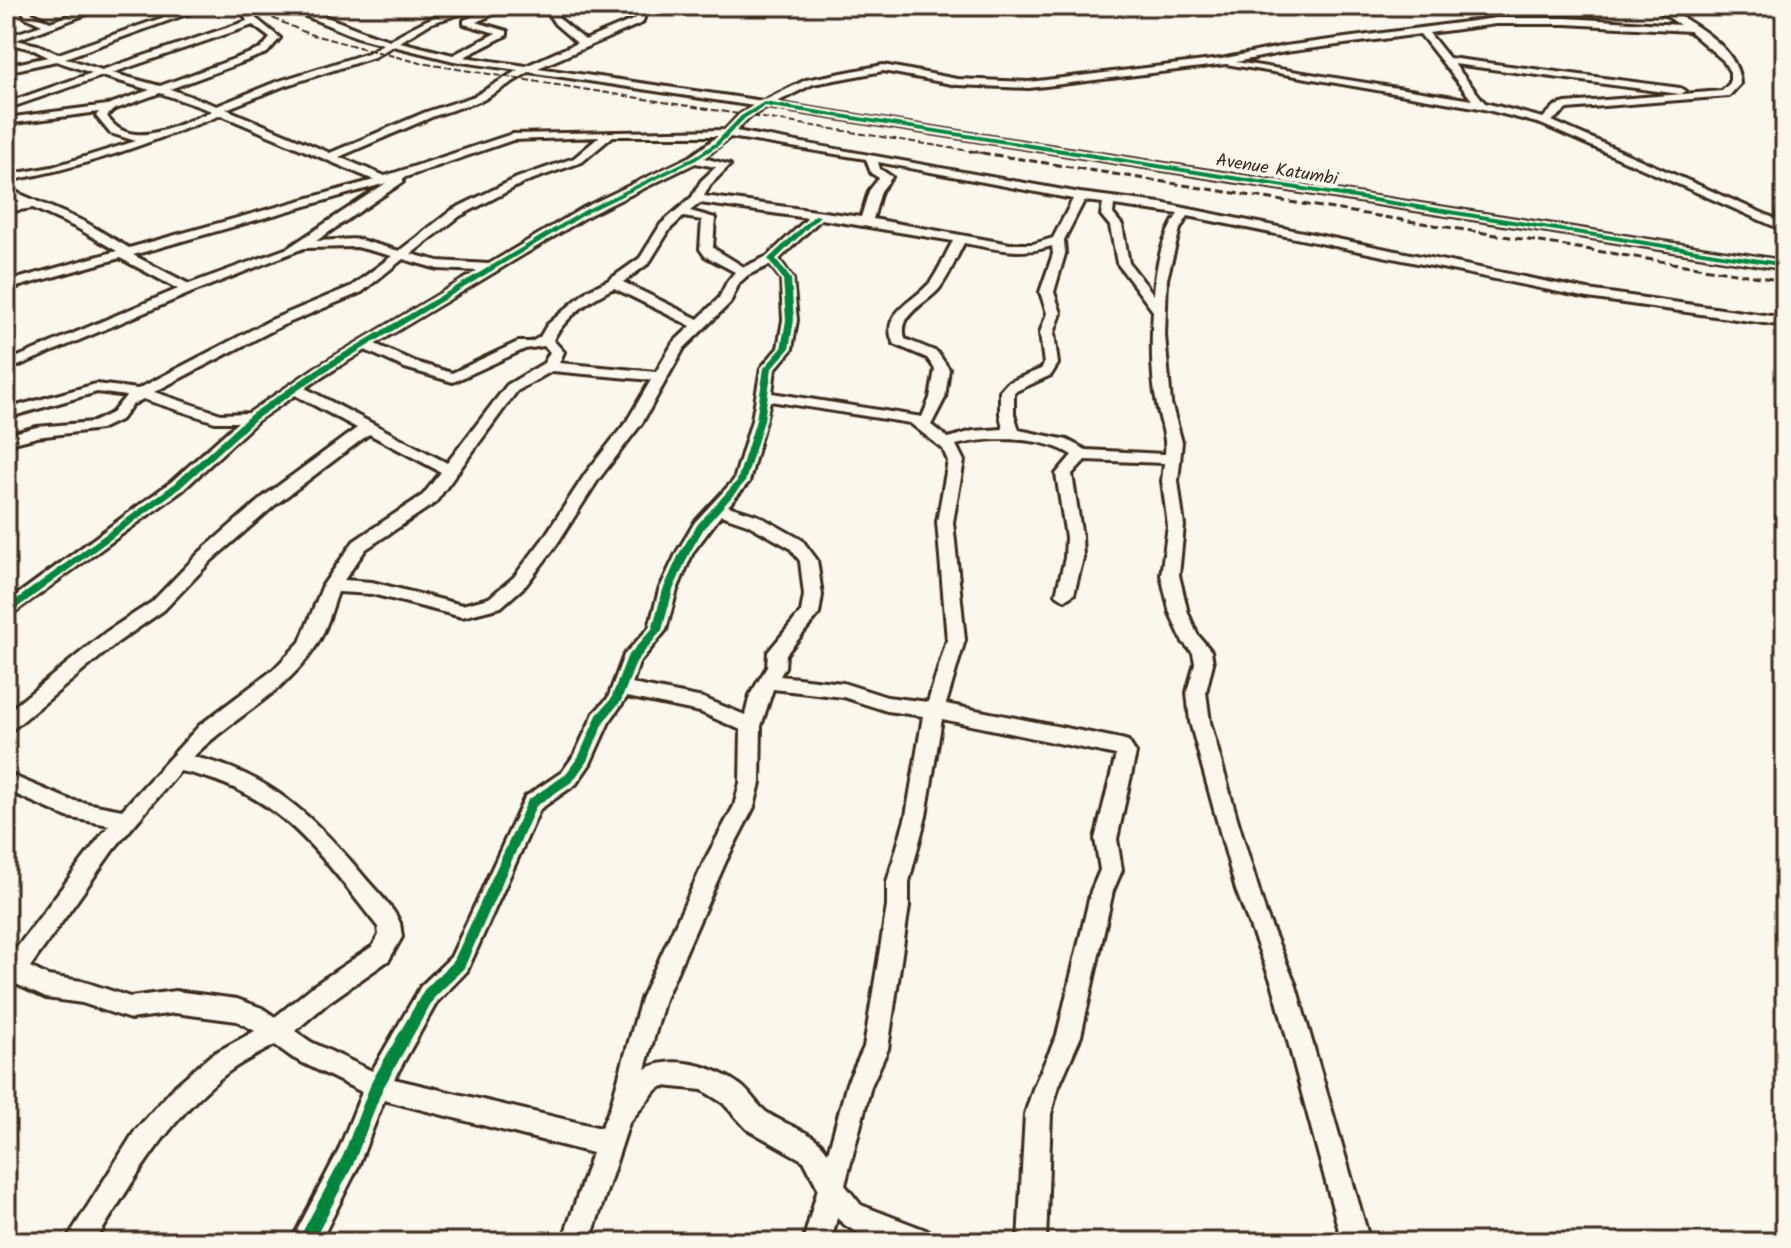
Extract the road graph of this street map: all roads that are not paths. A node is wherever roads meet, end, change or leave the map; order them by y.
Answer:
1 (25, 6) edge
2 (105, 6) edge
3 (205, 6) edge
4 (271, 6) edge
5 (285, 6) edge
6 (482, 6) edge
7 (508, 6) edge
8 (547, 6) edge
9 (645, 6) edge
10 (1656, 6) edge
11 (492, 8) edge
12 (255, 21) junction
13 (50, 25) junction
14 (1690, 28) junction
15 (1423, 31) junction
16 (7, 39) edge
17 (392, 44) junction
18 (580, 45) junction
19 (56, 58) junction
20 (454, 58) junction
21 (1444, 60) junction
22 (1221, 62) junction
23 (6, 69) edge
24 (527, 69) junction
25 (106, 73) junction
26 (1618, 83) junction
27 (163, 90) junction
28 (1711, 95) junction
29 (764, 104) junction
30 (1481, 105) junction
31 (6, 106) edge
32 (1563, 107) junction
33 (109, 108) junction
34 (1495, 108) junction
35 (220, 110) junction
36 (6, 121) edge
37 (1545, 122) junction
38 (610, 133) junction
39 (728, 133) junction
40 (150, 138) junction
41 (332, 156) junction
42 (871, 158) junction
43 (694, 159) junction
44 (414, 170) junction
45 (6, 178) edge
46 (385, 180) junction
47 (6, 191) edge
48 (1080, 197) junction
49 (697, 199) junction
50 (1109, 201) junction
51 (35, 204) junction
52 (6, 208) edge
53 (1185, 212) junction
54 (680, 213) junction
55 (817, 216) junction
56 (866, 222) junction
57 (1785, 227) edge
58 (324, 231) junction
59 (960, 239) junction
60 (1058, 240) junction
61 (339, 242) junction
62 (306, 245) junction
63 (125, 253) junction
64 (401, 255) junction
65 (772, 259) junction
66 (1785, 265) edge
67 (492, 268) junction
68 (743, 272) junction
69 (614, 283) junction
70 (6, 286) edge
71 (188, 289) junction
72 (1157, 308) junction
73 (1785, 322) edge
74 (699, 325) junction
75 (546, 340) junction
76 (366, 345) junction
77 (550, 366) junction
78 (6, 367) edge
79 (659, 377) junction
80 (295, 389) junction
81 (139, 395) junction
82 (764, 396) junction
83 (6, 414) edge
84 (253, 417) junction
85 (924, 424) junction
86 (368, 427) junction
87 (1013, 437) junction
88 (6, 440) edge
89 (946, 443) junction
90 (1082, 455) junction
91 (1173, 459) junction
92 (451, 471) junction
93 (718, 508) junction
94 (332, 585) junction
95 (1065, 594) dead end
96 (6, 612) edge
97 (770, 682) junction
98 (622, 689) junction
99 (934, 711) junction
100 (6, 724) edge
101 (751, 726) junction
102 (176, 762) junction
103 (6, 781) edge
104 (125, 819) junction
105 (8, 972) edge
106 (277, 1031) junction
107 (377, 1086) junction
108 (620, 1114) junction
109 (608, 1142) junction
110 (833, 1186) junction
111 (79, 1242) edge
112 (305, 1242) edge
113 (576, 1242) edge
114 (817, 1242) edge
115 (921, 1242) edge
116 (1032, 1242) edge
117 (1356, 1242) edge

1 - 13 street
2 - 13 street
3 - 19 street
4 - 12 street
5 - 17 street, Avenue Katumbi
6 - 17 street
7 - 11 street
8 - 18 street
9 - 18 street
10 - 14 street
11 - 20 street
12 - 25 street
12 - 27 street
13 - 16 street
14 - 15 street
14 - 28 street
15 - 21 street
15 - 22 street
16 - 19 street
17 - 20 street, Avenue Katumbi
17 - 35 street
18 - 24 street
19 - 23 street
19 - 25 street
20 - 24 street, Avenue Katumbi
21 - 26 street
21 - 30 street
22 - 29 street
22 - 30 street
24 - 29 street, Avenue Katumbi
24 - 41 street
25 - 27 street
25 - 31 street
26 - 28 street
26 - 32 street
27 - 33 street
27 - 35 street
28 - 32 street
29 - 39 street
29 - 66 street, Avenue Katumbi
30 - 34 street
32 - 34 street
32 - 37 street
33 - 36 street
33 - 40 street
34 - 37 street
35 - 40 street
35 - 41 street
37 - 57 street
38 - 39 street
38 - 44 street
38 - 64 street
39 - 42 street
39 - 43 street
40 - 45 street
41 - 46 street
42 - 48 street
42 - 56 street
43 - 49 street
43 - 67 street
44 - 46 street
44 - 58 street
46 - 63 street
47 - 51 street
48 - 50 street
48 - 60 street
49 - 54 street
49 - 55 street
50 - 53 street
50 - 72 street
51 - 52 street
51 - 63 street
53 - 72 street
53 - 73 street
54 - 68 street
54 - 69 street
55 - 56 street
55 - 65 street
56 - 59 street
58 - 61 street
58 - 62 street
59 - 60 street
59 - 85 street
60 - 87 street
61 - 62 street
61 - 64 street
62 - 71 street
63 - 70 street
63 - 71 street
64 - 67 street
64 - 81 street
65 - 68 street
65 - 82 street
67 - 76 street
68 - 74 street
69 - 74 street
69 - 75 street
71 - 78 street
72 - 91 street
74 - 79 street
75 - 76 street
75 - 77 street
76 - 80 street
77 - 79 street
77 - 92 street
79 - 94 street
80 - 84 street
80 - 86 street
81 - 83 street
81 - 84 street
81 - 88 street
82 - 85 street
82 - 93 street
84 - 96 street
85 - 89 street
86 - 92 street
86 - 100 street
87 - 89 street
87 - 90 street
89 - 99 street
90 - 91 street
90 - 95 street
91 - 117 street
92 - 94 street
93 - 97 street
93 - 98 street
94 - 102 street
97 - 99 street
97 - 101 street
98 - 101 street
98 - 107 street
99 - 110 street
99 - 116 street
101 - 108 street
102 - 104 street
102 - 106 street
103 - 104 street
104 - 105 street
105 - 106 street
106 - 107 street
106 - 111 street
107 - 109 street
107 - 112 street
108 - 109 street
108 - 110 street
109 - 113 street
110 - 114 street
110 - 115 street

